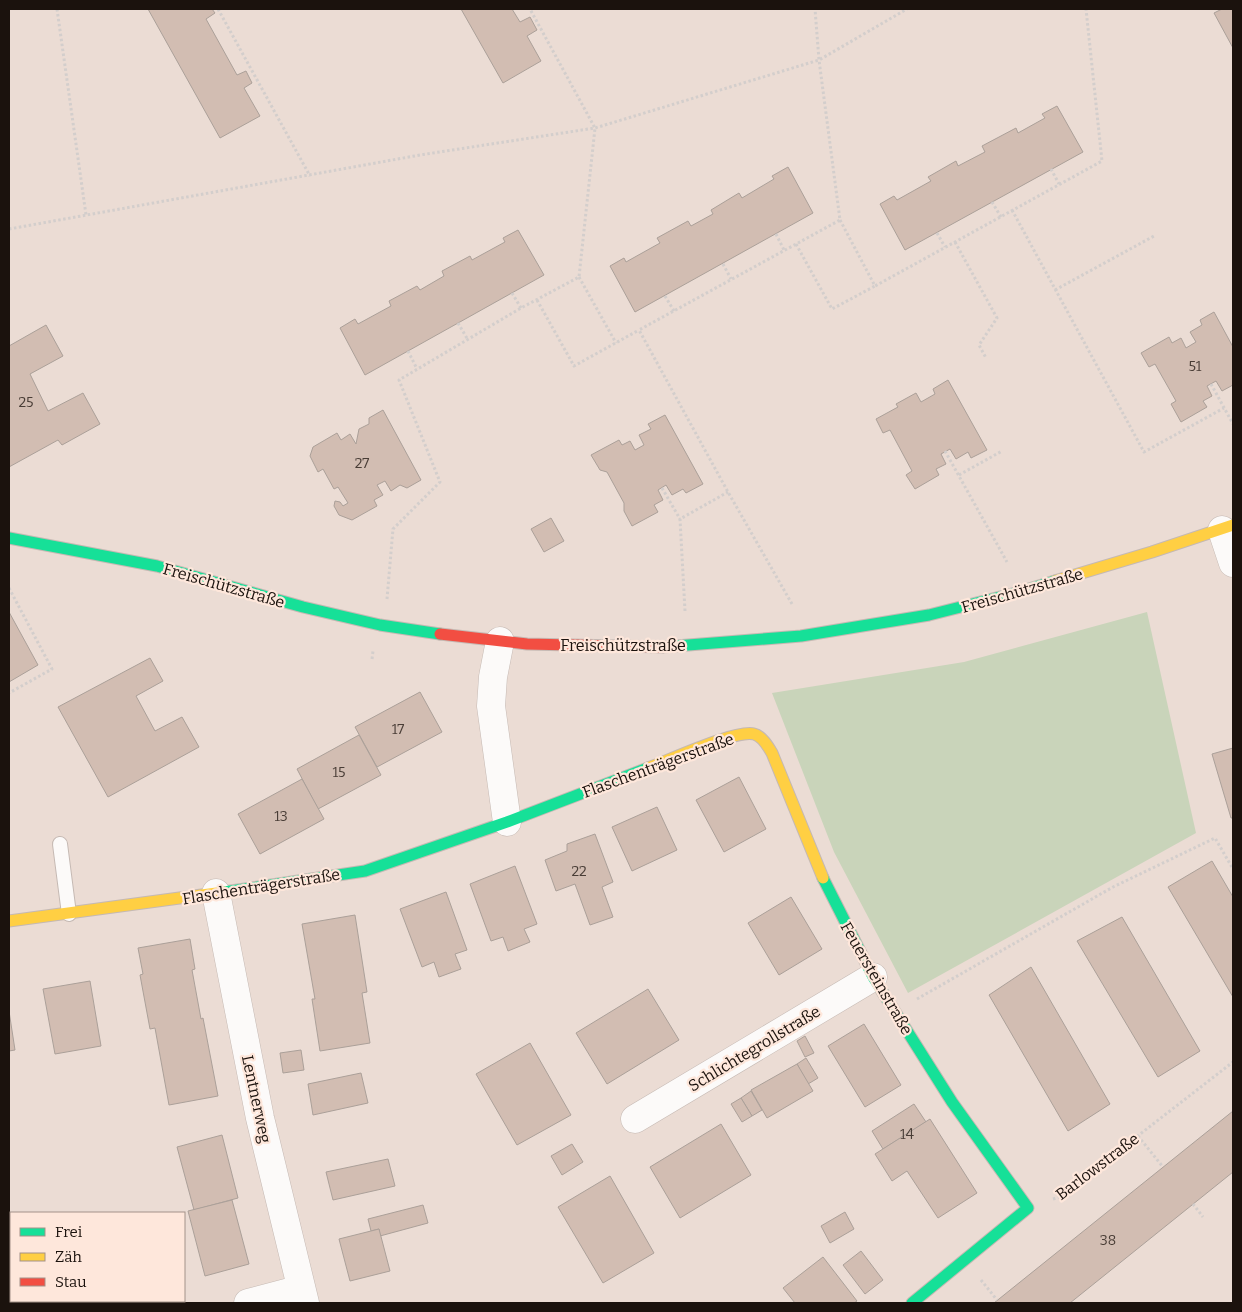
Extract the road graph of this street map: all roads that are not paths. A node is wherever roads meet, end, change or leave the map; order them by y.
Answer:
1 (1228, 528) edge
2 (9, 538) edge
3 (1233, 563) edge
4 (500, 641) junction
5 (754, 734) joint
6 (507, 822) junction
7 (60, 844) dead end
8 (216, 893) junction
9 (69, 914) junction
10 (9, 921) edge
11 (872, 977) junction
12 (635, 1119) dead end
13 (303, 1296) edge
14 (248, 1303) edge
15 (912, 1303) edge

1 - 3 street
1 - 4 street, Freischützstraße
2 - 4 street, Freischützstraße
4 - 6 street
5 - 6 street, Flaschenträgerstraße
5 - 11 street, Feuersteinstraße
6 - 8 street, Flaschenträgerstraße
7 - 9 lane
8 - 9 street, Flaschenträgerstraße
8 - 13 street, Lentnerweg
9 - 10 street, Flaschenträgerstraße
11 - 12 street, Schlichtegrollstraße
11 - 15 street, Feuersteinstraße
13 - 14 street

